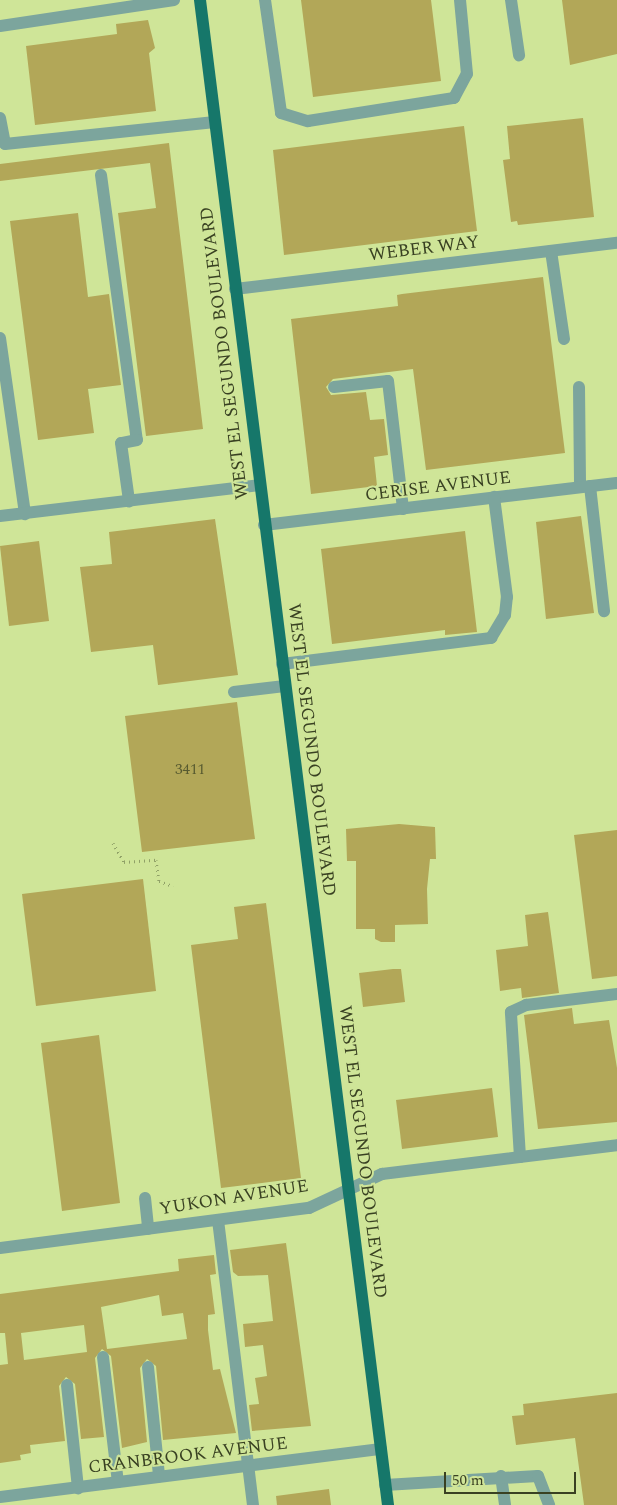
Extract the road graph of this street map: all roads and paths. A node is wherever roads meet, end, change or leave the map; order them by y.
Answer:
1 (174, 0) edge
2 (200, 0) edge
3 (265, 0) edge
4 (460, 0) edge
5 (511, 0) edge
6 (0, 26) edge
7 (519, 55) dead end
8 (0, 118) edge
9 (215, 122) junction
10 (101, 175) dead end
11 (617, 244) edge
12 (551, 251) junction
13 (236, 289) junction
14 (0, 338) edge
15 (564, 339) dead end
16 (579, 386) dead end
17 (334, 388) dead end
18 (617, 483) edge
19 (259, 486) junction
20 (585, 486) junction
21 (494, 497) junction
22 (129, 502) junction
23 (403, 508) junction
24 (25, 514) junction
25 (0, 516) edge
26 (264, 525) junction
27 (604, 611) dead end
28 (282, 664) junction
29 (285, 686) junction
30 (234, 692) dead end
31 (113, 843) dead end
32 (173, 886) dead end
33 (617, 994) edge
34 (617, 1145) edge
35 (520, 1157) junction
36 (349, 1189) junction
37 (145, 1198) dead end
38 (218, 1220) junction
39 (148, 1229) junction
40 (0, 1248) edge
41 (103, 1356) dead end
42 (150, 1367) dead end
43 (67, 1385) dead end
44 (381, 1449) junction
45 (248, 1466) junction
46 (164, 1476) junction
47 (501, 1476) junction
48 (118, 1482) junction
49 (385, 1485) junction
50 (78, 1488) junction
51 (0, 1497) edge
52 (253, 1505) edge
53 (388, 1505) edge
54 (504, 1505) edge
55 (549, 1505) edge

1 - 6 street
2 - 9 main road, WEST EL SEGUNDO BOULEVARD
3 - 4 street
5 - 7 street
8 - 9 street
9 - 13 main road, WEST EL SEGUNDO BOULEVARD
10 - 22 street
11 - 12 street, WEBER WAY
12 - 13 street, WEBER WAY
12 - 15 street
13 - 19 main road, WEST EL SEGUNDO BOULEVARD
14 - 24 street
16 - 20 street
17 - 23 street
18 - 20 street, CERISE AVENUE
19 - 22 street
19 - 26 main road, WEST EL SEGUNDO BOULEVARD
20 - 21 street, CERISE AVENUE
20 - 27 street
21 - 23 street, CERISE AVENUE
21 - 28 street
22 - 24 street
23 - 26 street, CERISE AVENUE
24 - 25 street
26 - 28 main road, WEST EL SEGUNDO BOULEVARD
28 - 29 main road, WEST EL SEGUNDO BOULEVARD
29 - 30 street
29 - 36 main road, WEST EL SEGUNDO BOULEVARD
31 - 32 path
33 - 35 street
34 - 35 street, YUKON AVENUE
35 - 36 street, YUKON AVENUE
36 - 38 street, YUKON AVENUE
36 - 44 main road, WEST EL SEGUNDO BOULEVARD
37 - 39 street
38 - 39 street, YUKON AVENUE
38 - 45 street
39 - 40 street, YUKON AVENUE
41 - 48 street
42 - 46 street
43 - 50 street
44 - 45 street, CRANBROOK AVENUE
44 - 49 main road, WEST EL SEGUNDO BOULEVARD
45 - 46 street, CRANBROOK AVENUE
45 - 52 street
46 - 48 street, CRANBROOK AVENUE
47 - 49 street
47 - 54 street
47 - 55 street
48 - 50 street, CRANBROOK AVENUE
49 - 53 main road, WEST EL SEGUNDO BOULEVARD
50 - 51 street, CRANBROOK AVENUE

